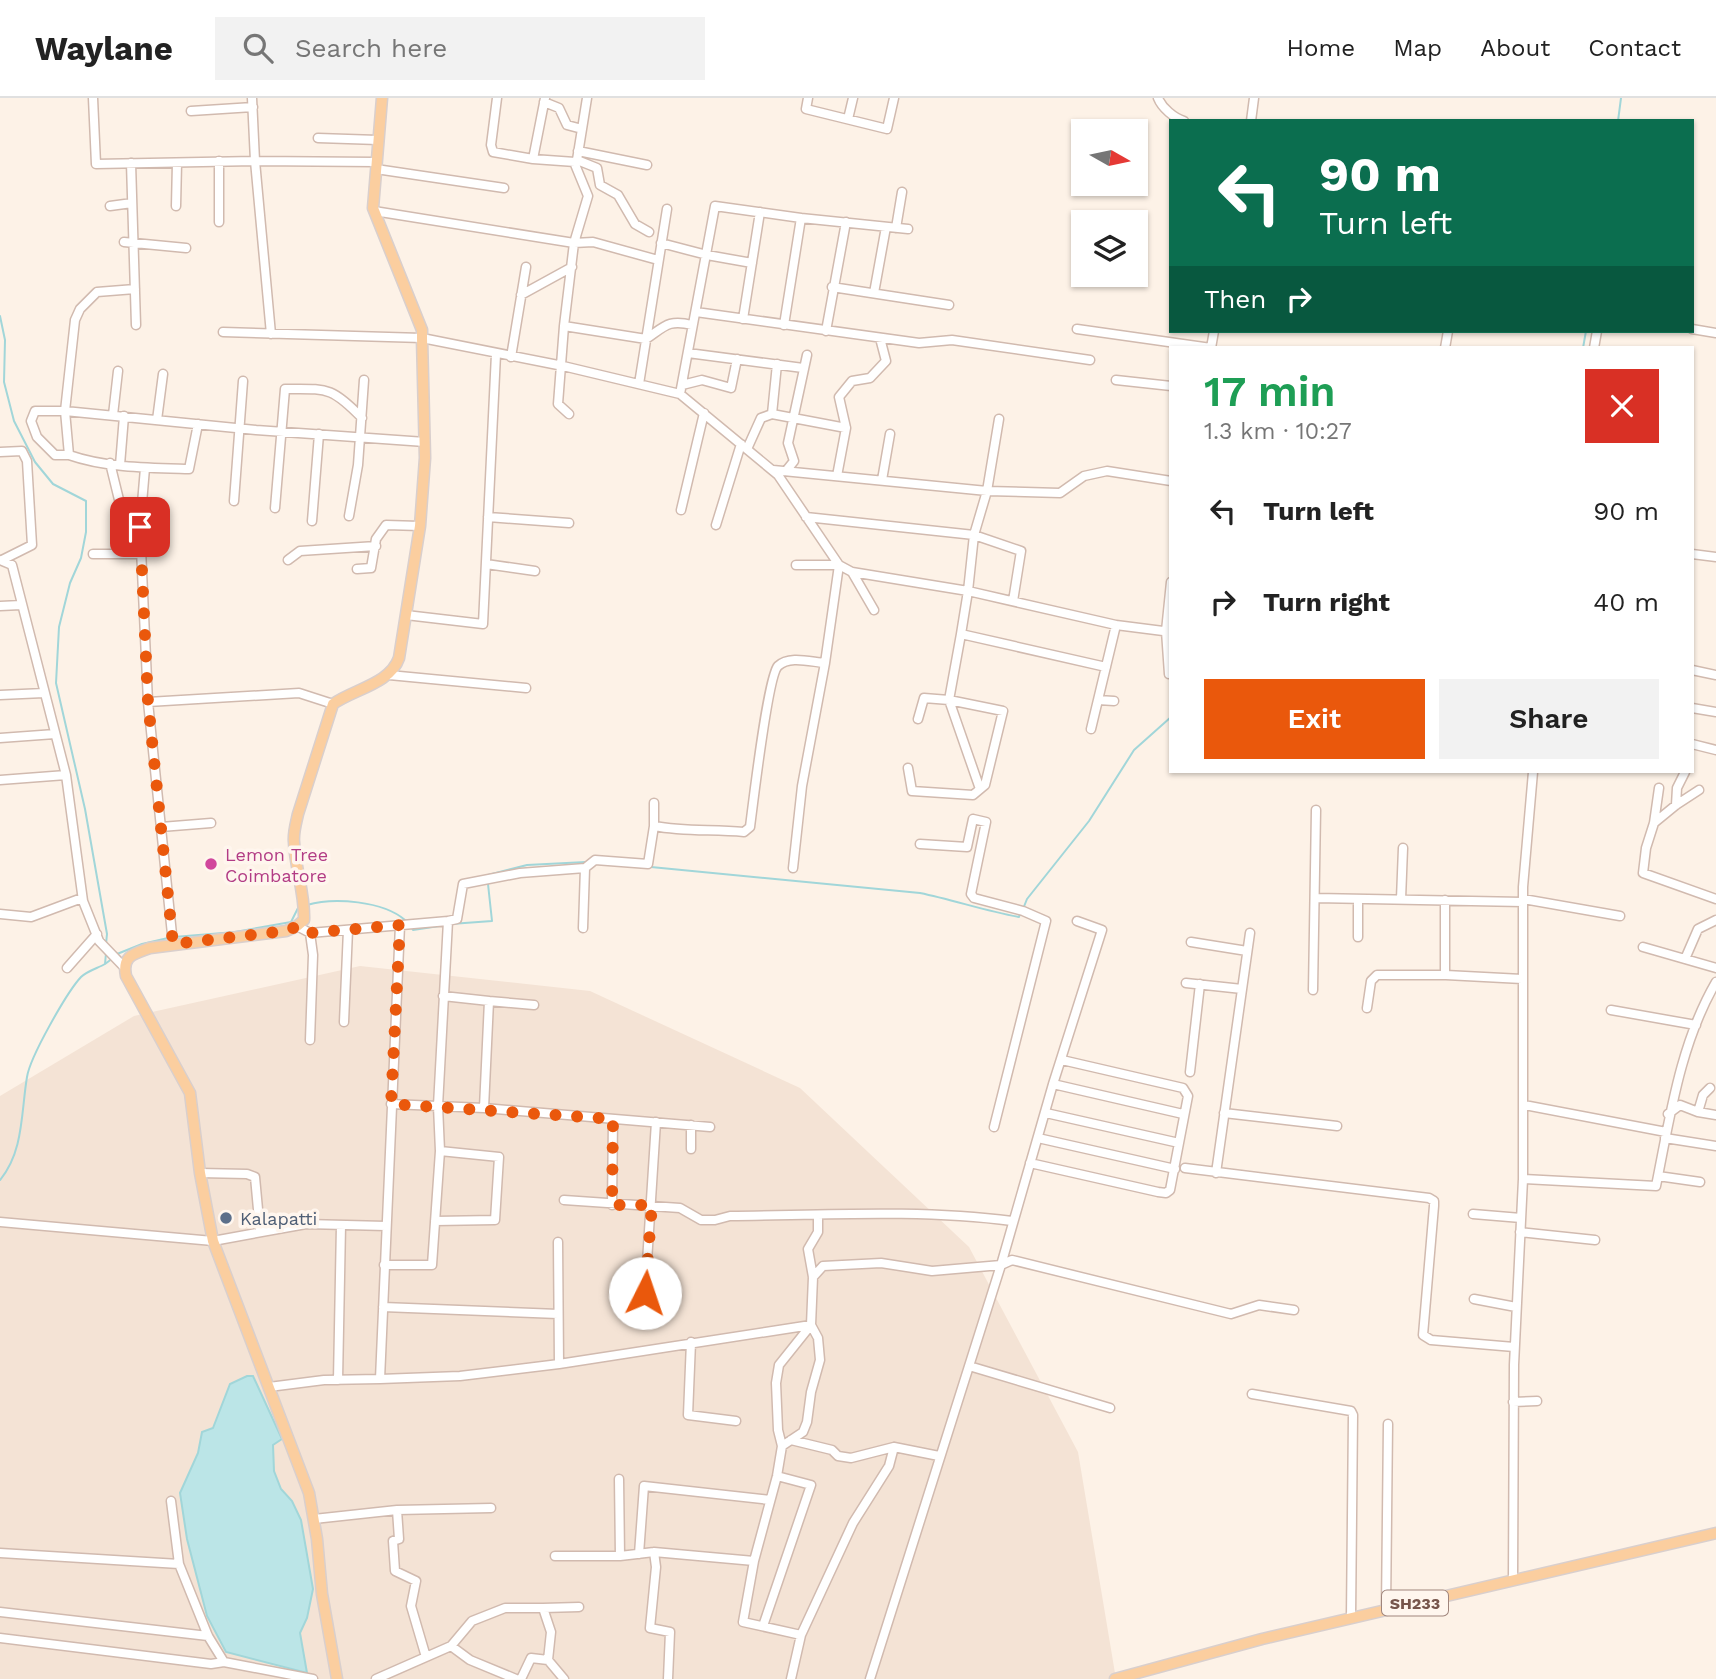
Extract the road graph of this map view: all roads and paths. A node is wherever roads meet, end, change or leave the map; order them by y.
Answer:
1 (93, 98) edge
2 (382, 98) edge
3 (497, 98) edge
4 (587, 98) edge
5 (808, 98) edge
6 (853, 98) edge
7 (894, 98) edge
8 (1158, 98) edge
9 (1254, 98) edge
10 (544, 100) edge
11 (253, 102) edge
12 (191, 111) dead end
13 (1177, 119) edge
14 (1251, 119) edge
15 (848, 120) junction
16 (582, 129) junction
17 (317, 138) dead end
18 (378, 140) junction
19 (576, 158) junction
20 (533, 159) junction
21 (219, 161) junction
22 (254, 161) junction
23 (131, 163) junction
24 (177, 163) junction
25 (647, 165) dead end
26 (376, 166) junction
27 (600, 185) junction
28 (504, 188) dead end
29 (585, 188) junction
30 (902, 192) dead end
31 (132, 203) junction
32 (110, 206) dead end
33 (176, 206) dead end
34 (667, 209) dead end
35 (374, 211) junction
36 (760, 212) junction
37 (801, 218) junction
38 (219, 222) dead end
39 (846, 222) junction
40 (886, 227) junction
41 (896, 228) junction
42 (908, 229) dead end
43 (649, 232) dead end
44 (128, 242) junction
45 (574, 243) junction
46 (661, 243) junction
47 (186, 248) dead end
48 (707, 255) junction
49 (659, 260) junction
50 (752, 262) junction
51 (526, 267) dead end
52 (572, 267) junction
53 (832, 287) junction
54 (135, 289) junction
55 (874, 293) junction
56 (521, 295) junction
57 (949, 305) dead end
58 (696, 312) junction
59 (743, 319) junction
60 (136, 325) dead end
61 (692, 325) junction
62 (785, 325) junction
63 (564, 326) junction
64 (1077, 329) dead end
65 (1694, 329) edge
66 (826, 331) junction
67 (223, 332) dead end
68 (1716, 333) edge
69 (271, 334) junction
70 (422, 338) junction
71 (880, 338) junction
72 (646, 339) junction
73 (1197, 346) edge
74 (688, 353) junction
75 (496, 354) junction
76 (807, 355) dead end
77 (511, 357) junction
78 (737, 359) junction
79 (1090, 360) dead end
80 (777, 365) junction
81 (563, 366) junction
82 (803, 368) junction
83 (118, 371) dead end
84 (163, 374) dead end
85 (364, 380) dead end
86 (1116, 380) dead end
87 (243, 381) dead end
88 (639, 384) junction
89 (682, 385) junction
90 (1169, 386) edge
91 (680, 394) junction
92 (65, 411) junction
93 (569, 414) dead end
94 (704, 414) junction
95 (772, 414) junction
96 (113, 415) junction
97 (124, 416) junction
98 (362, 418) junction
99 (793, 418) junction
100 (999, 419) dead end
101 (157, 420) junction
102 (198, 424) junction
103 (240, 428) junction
104 (846, 428) junction
105 (282, 431) junction
106 (319, 434) junction
107 (890, 434) dead end
108 (360, 437) junction
109 (425, 442) junction
110 (744, 447) junction
111 (0, 452) edge
112 (69, 455) junction
113 (110, 463) junction
114 (120, 464) junction
115 (145, 468) junction
116 (773, 470) junction
117 (786, 471) junction
118 (837, 476) junction
119 (882, 480) junction
120 (1169, 481) edge
121 (987, 491) junction
122 (234, 501) dead end
123 (275, 508) dead end
124 (681, 510) dead end
125 (349, 516) dead end
126 (488, 517) junction
127 (806, 517) junction
128 (312, 521) dead end
129 (569, 523) dead end
130 (716, 525) dead end
131 (420, 526) junction
132 (140, 527) junction
133 (974, 535) junction
134 (376, 546) junction
135 (93, 554) dead end
136 (141, 554) junction
137 (1694, 554) edge
138 (1716, 557) edge
139 (1, 560) edge
140 (288, 560) dead end
141 (486, 564) junction
142 (796, 565) dead end
143 (839, 565) junction
144 (357, 569) dead end
145 (535, 571) dead end
146 (852, 572) junction
147 (968, 591) junction
148 (1013, 601) junction
149 (21, 605) junction
150 (0, 606) edge
151 (874, 610) dead end
152 (406, 615) junction
153 (1116, 625) junction
154 (1169, 632) edge
155 (961, 634) junction
156 (1169, 658) edge
157 (825, 663) junction
158 (1106, 667) junction
159 (1694, 670) edge
160 (1169, 674) edge
161 (390, 675) junction
162 (1716, 675) edge
163 (526, 688) dead end
164 (44, 693) junction
165 (0, 695) edge
166 (949, 700) junction
167 (1098, 700) junction
168 (1114, 701) dead end
169 (148, 702) junction
170 (333, 704) junction
171 (1694, 708) edge
172 (1716, 712) edge
173 (918, 719) dead end
174 (1091, 729) dead end
175 (55, 734) junction
176 (0, 738) edge
177 (1694, 744) edge
178 (1716, 750) edge
179 (908, 768) dead end
180 (1533, 773) edge
181 (1685, 773) edge
182 (66, 775) junction
183 (0, 780) edge
184 (1658, 788) dead end
185 (980, 789) junction
186 (1699, 790) dead end
187 (654, 803) dead end
188 (1676, 805) junction
189 (1317, 810) dead end
190 (211, 823) dead end
191 (1654, 823) junction
192 (654, 826) junction
193 (161, 827) junction
194 (920, 844) dead end
195 (1403, 848) dead end
196 (589, 865) junction
197 (793, 868) dead end
198 (82, 898) junction
199 (1316, 898) junction
200 (1358, 899) junction
201 (1401, 899) junction
202 (1716, 899) edge
203 (1445, 900) junction
204 (1523, 900) junction
205 (0, 914) edge
206 (1620, 916) dead end
207 (1716, 920) edge
208 (1077, 921) dead end
209 (405, 924) junction
210 (448, 924) junction
211 (298, 926) junction
212 (583, 928) dead end
213 (348, 930) junction
214 (310, 933) junction
215 (1250, 933) dead end
216 (1358, 936) dead end
217 (98, 938) junction
218 (173, 940) junction
219 (1191, 942) dead end
220 (1643, 947) dead end
221 (1247, 951) junction
222 (1685, 959) junction
223 (122, 965) junction
224 (67, 968) dead end
225 (1716, 968) edge
226 (1447, 975) junction
227 (1522, 979) junction
228 (1716, 982) edge
229 (1186, 983) dead end
230 (1200, 984) junction
231 (1242, 989) junction
232 (1313, 990) dead end
233 (443, 996) junction
234 (489, 1001) junction
235 (534, 1005) dead end
236 (1367, 1008) dead end
237 (1611, 1010) dead end
238 (344, 1022) dead end
239 (1696, 1025) junction
240 (310, 1040) dead end
241 (1062, 1060) junction
242 (1190, 1072) dead end
243 (1053, 1084) junction
244 (1710, 1088) dead end
245 (391, 1104) junction
246 (1524, 1105) junction
247 (438, 1106) junction
248 (484, 1108) junction
249 (1698, 1112) junction
250 (1046, 1113) junction
251 (1224, 1113) junction
252 (1183, 1114) junction
253 (1668, 1114) junction
254 (1716, 1115) edge
255 (613, 1119) junction
256 (656, 1122) junction
257 (691, 1125) junction
258 (1337, 1126) dead end
259 (710, 1127) dead end
260 (994, 1127) dead end
261 (1666, 1135) junction
262 (1038, 1138) junction
263 (1179, 1143) junction
264 (1716, 1146) edge
265 (691, 1149) dead end
266 (440, 1151) junction
267 (1030, 1163) junction
268 (1185, 1168) dead end
269 (1175, 1169) junction
270 (1216, 1172) junction
271 (200, 1173) junction
272 (1658, 1176) junction
273 (1523, 1179) junction
274 (1700, 1182) dead end
275 (564, 1200) dead end
276 (612, 1205) junction
277 (652, 1205) junction
278 (1473, 1214) dead end
279 (818, 1215) junction
280 (1521, 1218) junction
281 (435, 1220) junction
282 (1012, 1221) junction
283 (0, 1222) edge
284 (341, 1225) junction
285 (386, 1226) junction
286 (260, 1231) junction
287 (1520, 1232) junction
288 (1595, 1240) dead end
289 (213, 1241) junction
290 (558, 1241) dead end
291 (384, 1265) junction
292 (1001, 1265) junction
293 (813, 1277) junction
294 (645, 1293) dead end
295 (1474, 1299) dead end
296 (383, 1307) junction
297 (1517, 1307) junction
298 (1294, 1310) dead end
299 (558, 1314) junction
300 (811, 1325) junction
301 (691, 1342) junction
302 (1514, 1347) junction
303 (559, 1364) junction
304 (969, 1366) junction
305 (380, 1379) junction
306 (338, 1380) junction
307 (269, 1387) junction
308 (1252, 1394) dead end
309 (1536, 1401) dead end
310 (1513, 1402) junction
311 (1110, 1408) dead end
312 (736, 1421) dead end
313 (1388, 1424) dead end
314 (791, 1440) junction
315 (782, 1446) junction
316 (894, 1447) junction
317 (939, 1456) junction
318 (777, 1476) junction
319 (619, 1479) dead end
320 (770, 1500) junction
321 (171, 1501) dead end
322 (491, 1508) dead end
323 (397, 1510) junction
324 (314, 1519) junction
325 (1716, 1533) edge
326 (654, 1552) junction
327 (0, 1553) edge
328 (639, 1554) junction
329 (555, 1556) dead end
330 (620, 1556) junction
331 (754, 1561) junction
332 (179, 1564) junction
333 (1513, 1580) junction
334 (579, 1607) dead end
335 (543, 1608) junction
336 (1386, 1610) junction
337 (0, 1612) edge
338 (1351, 1618) junction
339 (763, 1626) junction
340 (800, 1635) junction
341 (208, 1636) junction
342 (0, 1638) edge
343 (451, 1646) junction
344 (426, 1657) junction
345 (548, 1660) junction
346 (224, 1662) junction
347 (1147, 1675) edge
348 (313, 1679) edge
349 (337, 1679) edge
350 (376, 1679) edge
351 (516, 1679) edge
352 (522, 1679) edge
353 (564, 1679) edge
354 (668, 1679) edge
355 (791, 1679) edge
356 (870, 1679) edge
357 (1115, 1679) edge

1 - 23 street
2 - 18 main road
3 - 20 street
4 - 16 street
5 - 15 street
6 - 15 street
7 - 15 street
8 - 13 street
9 - 14 street
10 - 16 street
10 - 20 street
11 - 12 street
11 - 22 street
16 - 19 street
17 - 18 street
18 - 26 main road
19 - 20 street
19 - 25 street
19 - 27 street
19 - 29 street
21 - 22 street
21 - 24 street
21 - 38 street
22 - 26 street
22 - 69 street
23 - 24 street
23 - 31 street
24 - 33 street
26 - 28 street
26 - 35 main road
27 - 29 street
27 - 43 street
29 - 45 street
30 - 41 street
31 - 32 street
31 - 44 street
34 - 46 street
35 - 45 street
35 - 70 main road
36 - 37 street
36 - 48 street
36 - 50 street
37 - 39 street
37 - 62 street
39 - 40 street
39 - 53 street
40 - 41 street
40 - 55 street
41 - 42 street
44 - 47 street
44 - 54 street
45 - 49 street
45 - 52 street
46 - 48 street
46 - 49 street
48 - 50 street
48 - 58 street
49 - 72 street
50 - 59 street
51 - 56 street
52 - 56 street
52 - 63 street
53 - 55 street
53 - 66 street
54 - 60 street
54 - 92 street
55 - 57 street
56 - 77 street
58 - 59 street
58 - 61 street
59 - 62 street
61 - 72 street
61 - 74 street
62 - 66 street
63 - 72 street
63 - 81 street
64 - 73 street
65 - 68 street
66 - 71 street
67 - 69 street
69 - 70 street
70 - 75 street
70 - 109 main road
71 - 79 street
71 - 104 street
72 - 88 street
74 - 78 street
74 - 89 street
75 - 77 street
75 - 126 street
76 - 82 street
77 - 81 street
78 - 80 street
78 - 89 street
80 - 82 street
80 - 95 street
81 - 88 street
81 - 93 street
82 - 99 street
83 - 96 street
84 - 101 street
85 - 98 street
86 - 90 street
87 - 103 street
88 - 91 street
89 - 91 street
91 - 94 street
92 - 96 street
92 - 112 street
92 - 112 street
94 - 110 street
94 - 124 street
95 - 99 street
95 - 110 street
96 - 97 street
97 - 101 street
97 - 114 street
98 - 105 street
98 - 108 street
99 - 104 street
99 - 117 street
100 - 121 street
101 - 102 street
102 - 103 street
102 - 115 street
103 - 105 street
103 - 122 street
104 - 118 street
105 - 106 street
105 - 123 street
106 - 108 street
106 - 128 street
107 - 119 street
108 - 109 street
108 - 125 street
109 - 131 main road
110 - 116 street
110 - 130 street
111 - 139 street
112 - 113 street
113 - 114 street
113 - 132 street
114 - 115 street
115 - 132 street
116 - 117 street
116 - 127 street
117 - 118 street
118 - 119 street
119 - 121 street
120 - 121 street
121 - 133 street
126 - 129 street
126 - 141 street
127 - 133 street
127 - 143 street
131 - 134 street
131 - 152 main road
132 - 136 street
133 - 147 street
133 - 148 street
134 - 140 street
134 - 144 street
135 - 136 street
136 - 169 street
137 - 138 street
139 - 149 street
141 - 145 street
141 - 152 street
142 - 143 street
143 - 146 street
143 - 157 street
146 - 147 street
146 - 151 street
147 - 148 street
147 - 155 street
148 - 153 street
149 - 150 street
149 - 164 street
152 - 161 main road
153 - 154 street
153 - 158 street
154 - 156 street
155 - 158 street
155 - 166 street
156 - 160 street
157 - 192 street
157 - 197 street
158 - 167 street
159 - 162 street
161 - 163 street
161 - 170 main road
164 - 165 street
164 - 175 street
166 - 173 street
166 - 185 street
166 - 185 street
167 - 168 street
167 - 174 street
169 - 170 street
169 - 193 street
170 - 211 main road
171 - 172 street
175 - 176 street
175 - 182 street
177 - 178 street
179 - 185 street
180 - 204 street
181 - 188 street
182 - 183 street
182 - 198 street
184 - 191 street
186 - 188 street
187 - 192 street
188 - 191 street
189 - 199 street
190 - 193 street
191 - 202 street
192 - 196 street
193 - 218 street
194 - 260 street
195 - 201 street
196 - 210 street
196 - 212 street
198 - 205 street
198 - 217 street
199 - 200 street
199 - 232 street
200 - 201 street
200 - 216 street
201 - 203 street
203 - 204 street
203 - 226 street
204 - 206 street
204 - 227 street
207 - 222 street
208 - 241 street
209 - 210 street
209 - 213 street
209 - 245 street
210 - 233 street
211 - 214 street
211 - 218 main road
213 - 214 street
213 - 238 street
214 - 240 street
215 - 221 street
217 - 223 street
217 - 224 street
218 - 223 main road
219 - 221 street
220 - 222 street
221 - 231 street
222 - 225 street
223 - 271 main road
226 - 227 street
226 - 236 street
227 - 246 street
228 - 239 street
229 - 230 street
230 - 231 street
230 - 242 street
231 - 251 street
233 - 234 street
233 - 247 street
234 - 235 street
234 - 248 street
237 - 239 street
239 - 253 street
241 - 243 street
241 - 252 street
243 - 250 street
243 - 252 street
244 - 249 street
245 - 247 street
245 - 285 street
246 - 261 street
246 - 273 street
247 - 248 street
247 - 266 street
248 - 255 street
249 - 253 street
249 - 254 street
250 - 262 street
250 - 263 street
251 - 258 street
251 - 270 street
252 - 263 street
253 - 261 street
255 - 256 street
255 - 276 street
256 - 257 street
256 - 277 street
257 - 259 street
257 - 265 street
261 - 264 street
261 - 272 street
262 - 267 street
262 - 269 street
263 - 269 street
266 - 281 street
266 - 281 street
267 - 269 street
267 - 282 street
268 - 270 street
270 - 302 street
271 - 286 street
271 - 289 main road
272 - 273 street
272 - 274 street
273 - 280 street
275 - 276 street
276 - 277 street
277 - 279 street
277 - 294 street
278 - 280 street
279 - 282 street
279 - 293 street
280 - 287 street
281 - 291 street
282 - 292 street
283 - 289 street
284 - 285 street
284 - 286 street
284 - 306 street
285 - 291 street
286 - 289 street
287 - 288 street
287 - 297 street
289 - 307 main road
290 - 299 street
291 - 296 street
292 - 293 street
292 - 298 street
292 - 304 street
293 - 300 street
295 - 297 street
296 - 299 street
296 - 305 street
297 - 302 street
299 - 303 street
300 - 301 street
300 - 314 street
300 - 315 street
301 - 303 street
301 - 312 street
302 - 310 street
303 - 305 street
304 - 311 street
304 - 317 street
305 - 306 street
306 - 307 street
307 - 324 main road
308 - 338 street
309 - 310 street
310 - 333 street
313 - 336 street
314 - 315 street
314 - 316 street
315 - 318 street
316 - 317 street
316 - 340 street
317 - 356 street
318 - 320 street
318 - 339 street
319 - 330 street
320 - 328 street
320 - 331 street
321 - 332 street
322 - 323 street
323 - 324 street
323 - 344 street
324 - 349 main road
325 - 333 main road, SH233
326 - 328 street
326 - 331 street
326 - 354 street
327 - 332 street
328 - 330 street
329 - 330 street
331 - 339 street
332 - 341 street
333 - 336 main road, SH233
334 - 335 street
335 - 343 street
335 - 345 street
336 - 338 main road, SH233
337 - 341 street
338 - 347 main road, SH233
339 - 340 street
340 - 355 street
341 - 346 street
342 - 346 street
343 - 344 street
343 - 351 street
344 - 350 street
345 - 352 street
345 - 353 street
346 - 348 street
347 - 357 main road, SH233

